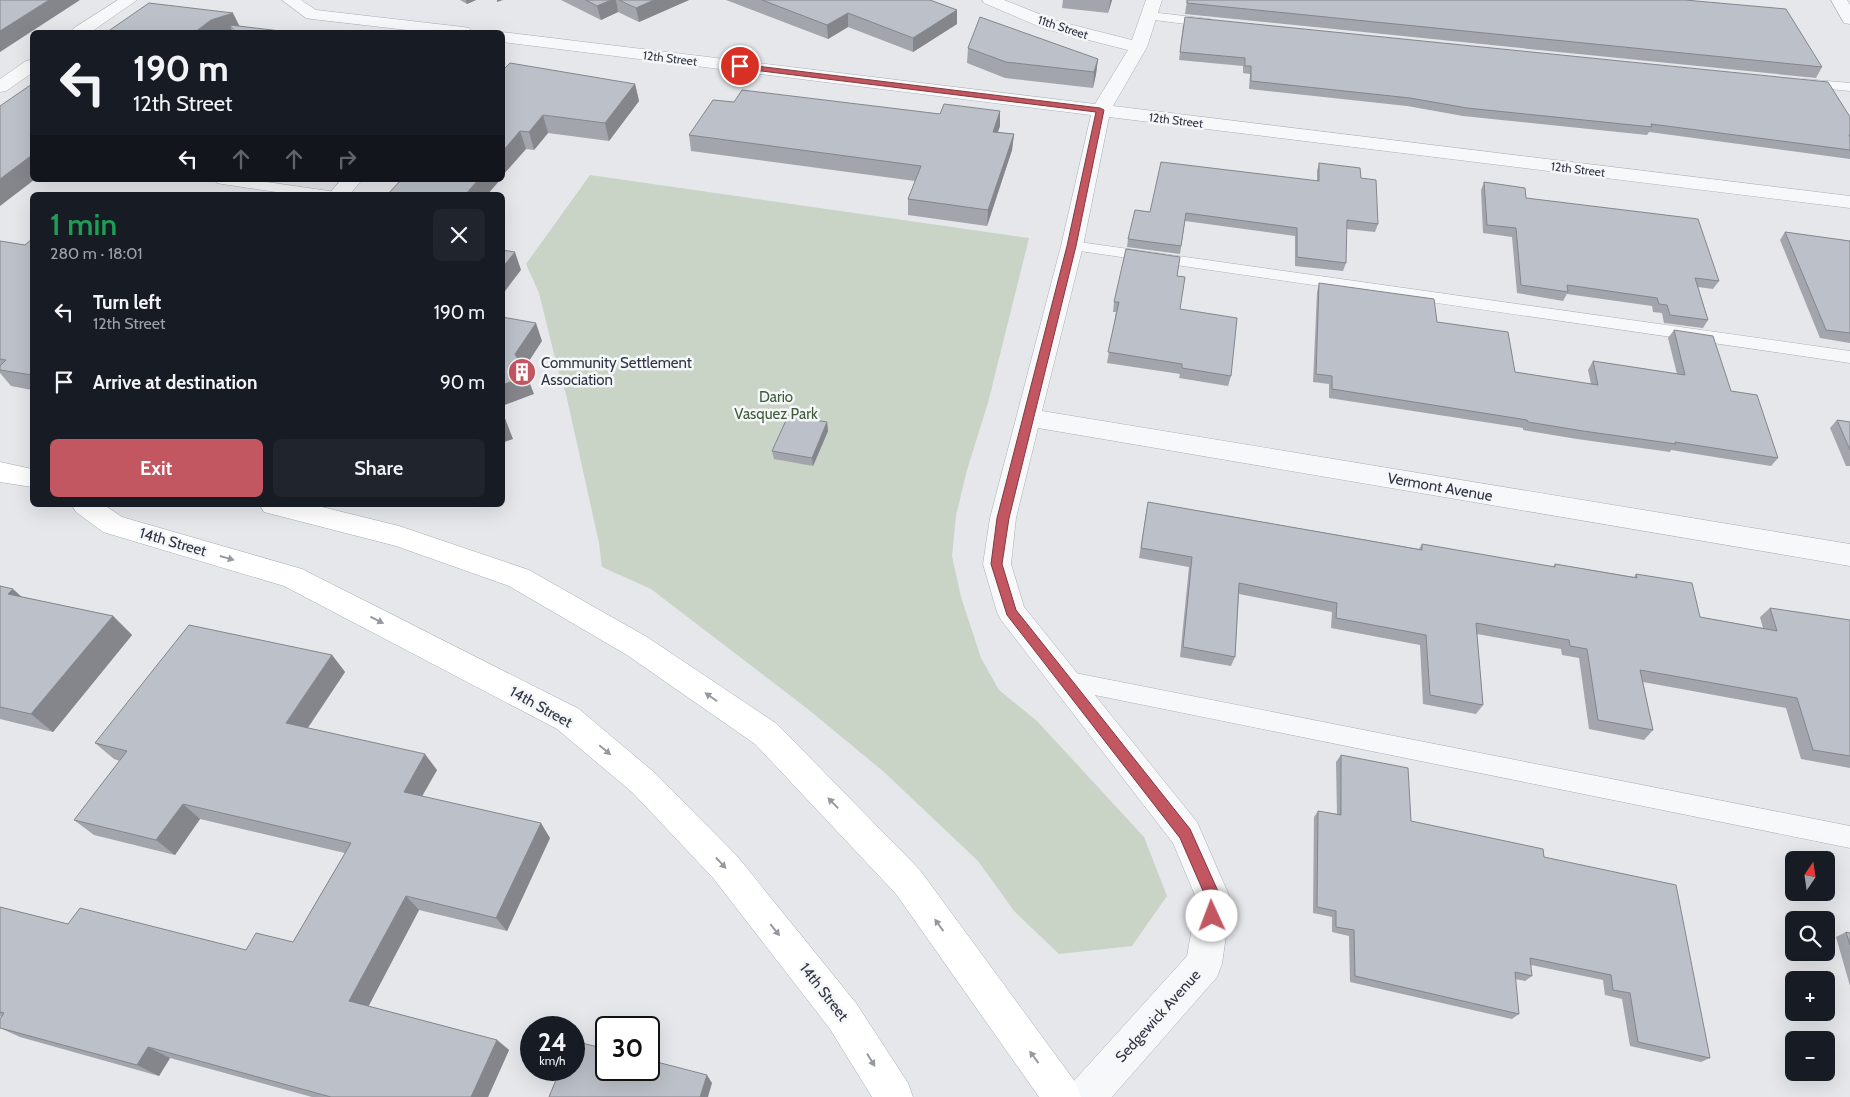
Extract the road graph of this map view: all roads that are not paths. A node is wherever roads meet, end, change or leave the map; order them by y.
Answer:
1 (128, 0) edge
2 (290, 0) edge
3 (990, 0) edge
4 (1839, 0) edge
5 (1152, 8) edge
6 (1850, 19) edge
7 (1224, 24) edge
8 (83, 30) edge
9 (446, 30) edge
10 (505, 37) edge
11 (1138, 47) junction
12 (30, 66) edge
13 (1788, 81) edge
14 (0, 87) edge
15 (1850, 87) edge
16 (1100, 110) junction
17 (236, 182) edge
18 (350, 182) edge
19 (308, 192) edge
20 (341, 192) edge
21 (1850, 202) edge
22 (1072, 246) junction
23 (1850, 358) edge
24 (1029, 418) junction
25 (0, 472) edge
26 (30, 478) edge
27 (88, 507) edge
28 (281, 507) edge
29 (1850, 555) edge
30 (1065, 680) junction
31 (1850, 837) edge
32 (894, 1097) edge
33 (1062, 1097) edge
34 (1086, 1097) edge

1 - 8 street
2 - 9 street
3 - 11 street, 11th Street
4 - 6 street
5 - 7 lane
5 - 11 street, Sedgewick Avenue
10 - 16 street, 12th Street
11 - 16 street, Sedgewick Avenue
12 - 14 street
13 - 15 lane
16 - 21 street, 12th Street
16 - 22 street, Sedgewick Avenue
17 - 19 lane
18 - 20 street
22 - 23 lane
22 - 24 street, Sedgewick Avenue
24 - 29 street, Vermont Avenue
24 - 30 street, Sedgewick Avenue
25 - 26 main road
27 -> 32 main road, 14th Street
33 -> 28 main road
30 - 31 lane
30 - 34 street, Sedgewick Avenue

